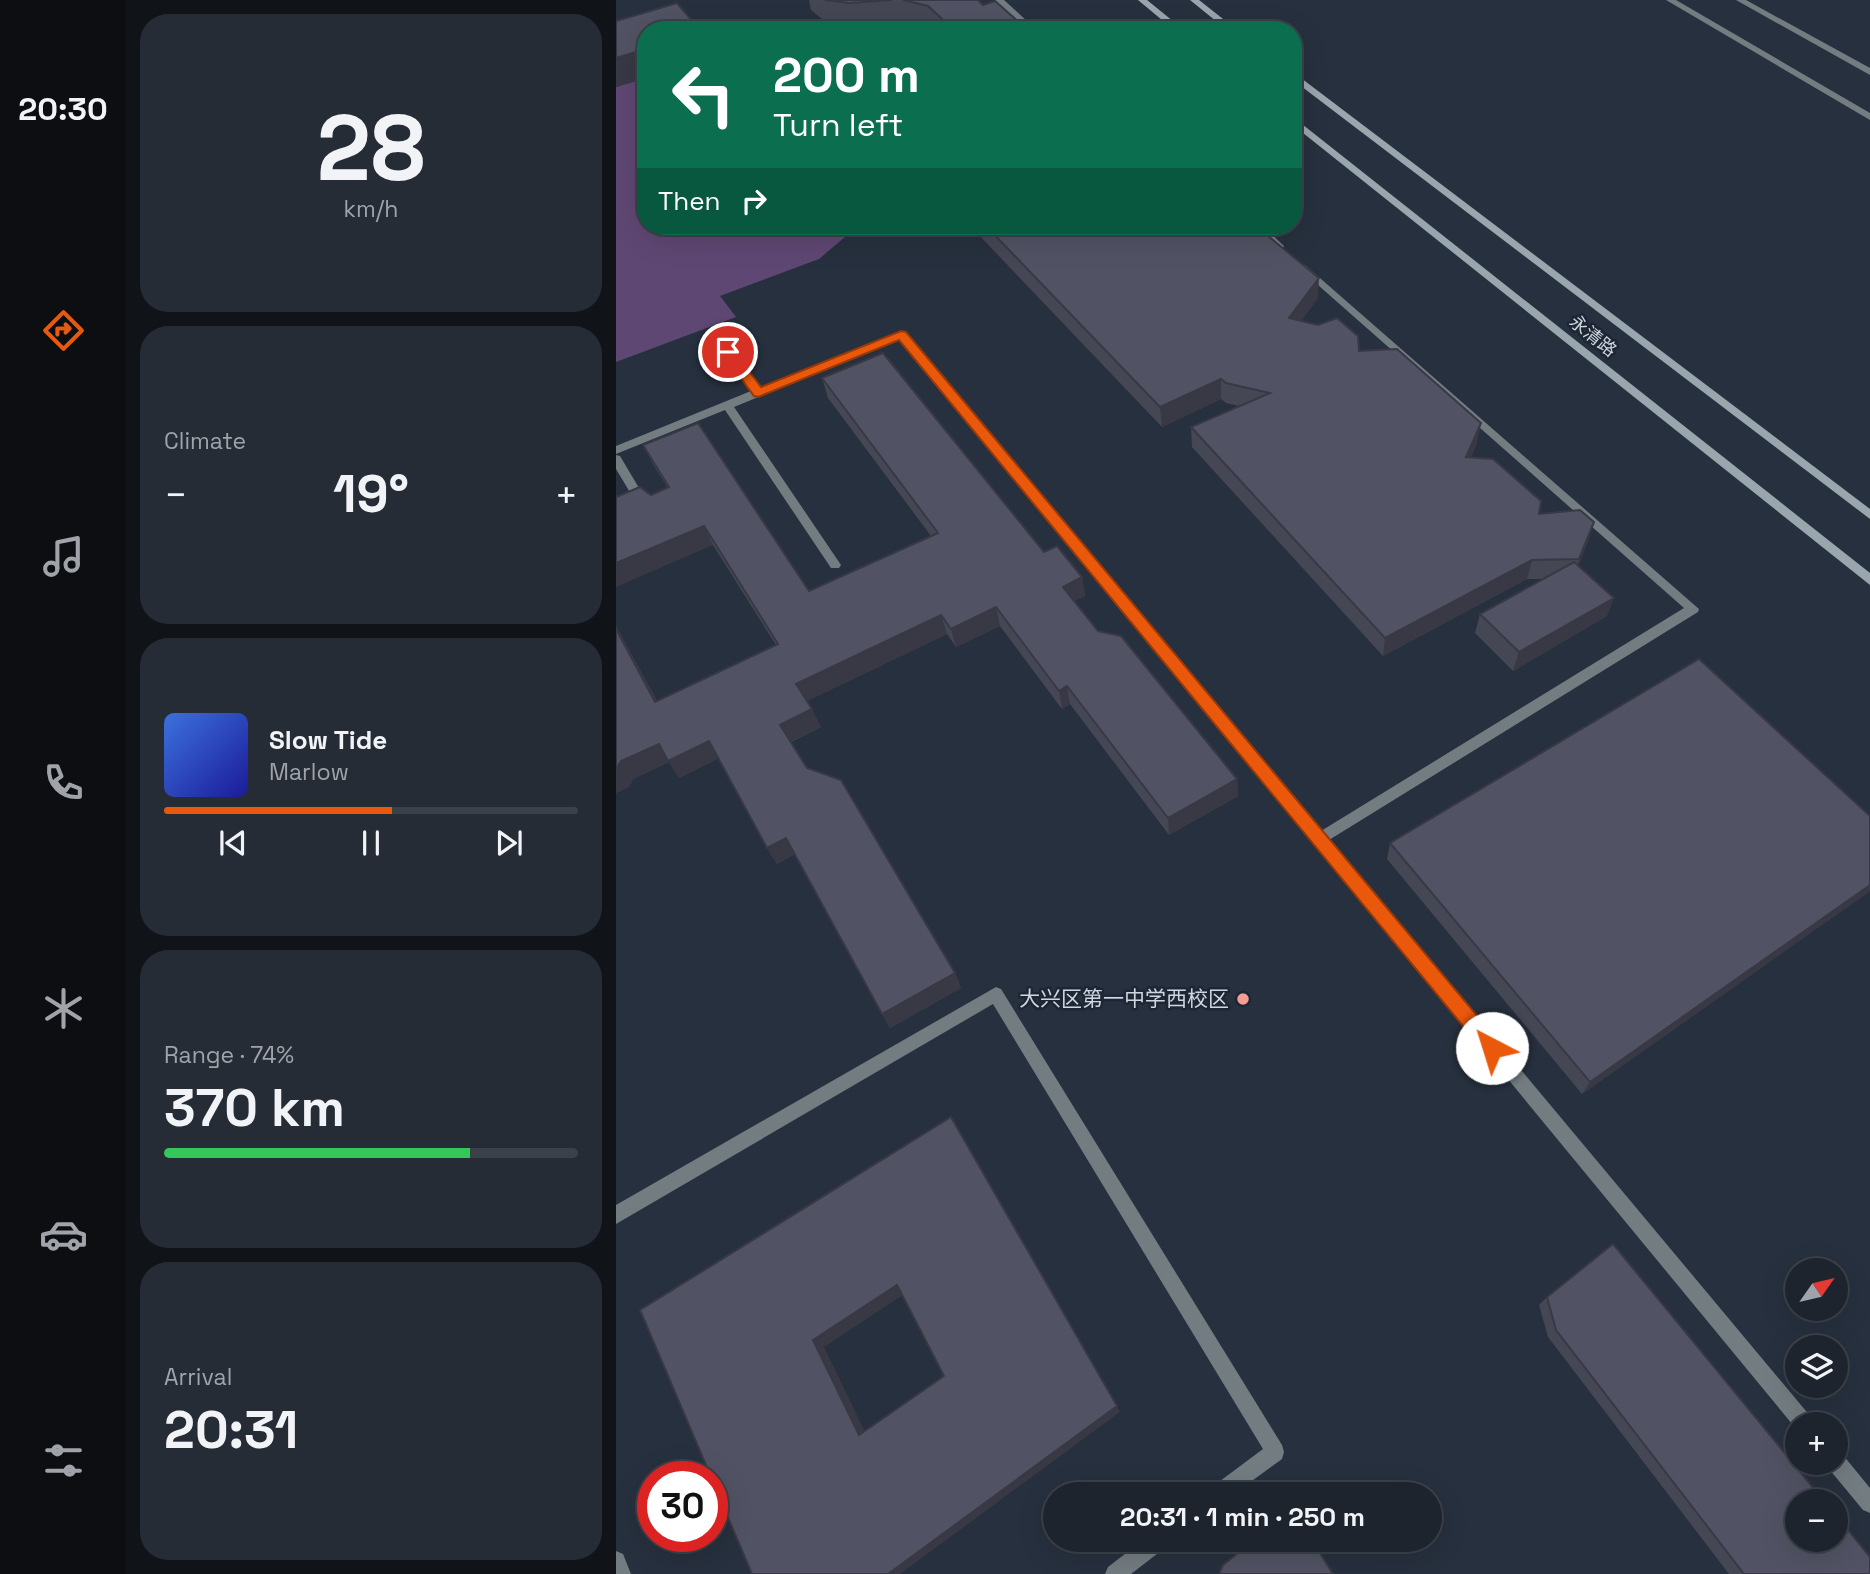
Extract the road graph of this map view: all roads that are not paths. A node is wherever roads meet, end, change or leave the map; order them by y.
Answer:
1 (999, 0) edge
2 (1142, 0) edge
3 (1194, 0) edge
4 (1670, 0) edge
5 (1740, 0) edge
6 (1023, 21) edge
7 (1169, 21) edge
8 (1221, 21) edge
9 (1870, 72) edge
10 (1302, 82) edge
11 (1870, 117) edge
12 (1302, 127) edge
13 (1267, 235) edge
14 (1288, 253) edge
15 (1298, 262) edge
16 (713, 332) dead end
17 (758, 393) junction
18 (727, 405) junction
19 (616, 450) edge
20 (616, 459) edge
21 (638, 496) edge
22 (1870, 515) edge
23 (835, 565) dead end
24 (1870, 580) edge
25 (1319, 839) junction
26 (616, 1215) edge
27 (1794, 1412) edge
28 (1847, 1475) edge
29 (1235, 1482) edge
30 (1870, 1503) edge
31 (1143, 1552) edge
32 (616, 1561) edge
33 (621, 1574) edge
34 (1115, 1574) edge

1 - 6 street
2 - 7 main road
3 - 8 main road
4 - 11 street
5 - 9 street
10 - 22 main road, 永清路
12 - 24 main road, 永清路
13 - 14 street
15 - 25 street
16 - 17 street
17 - 18 street
17 - 25 street
18 - 19 street
18 - 23 street
20 - 21 street
25 - 27 street
26 - 29 street
28 - 30 street
31 - 34 street
32 - 33 street

